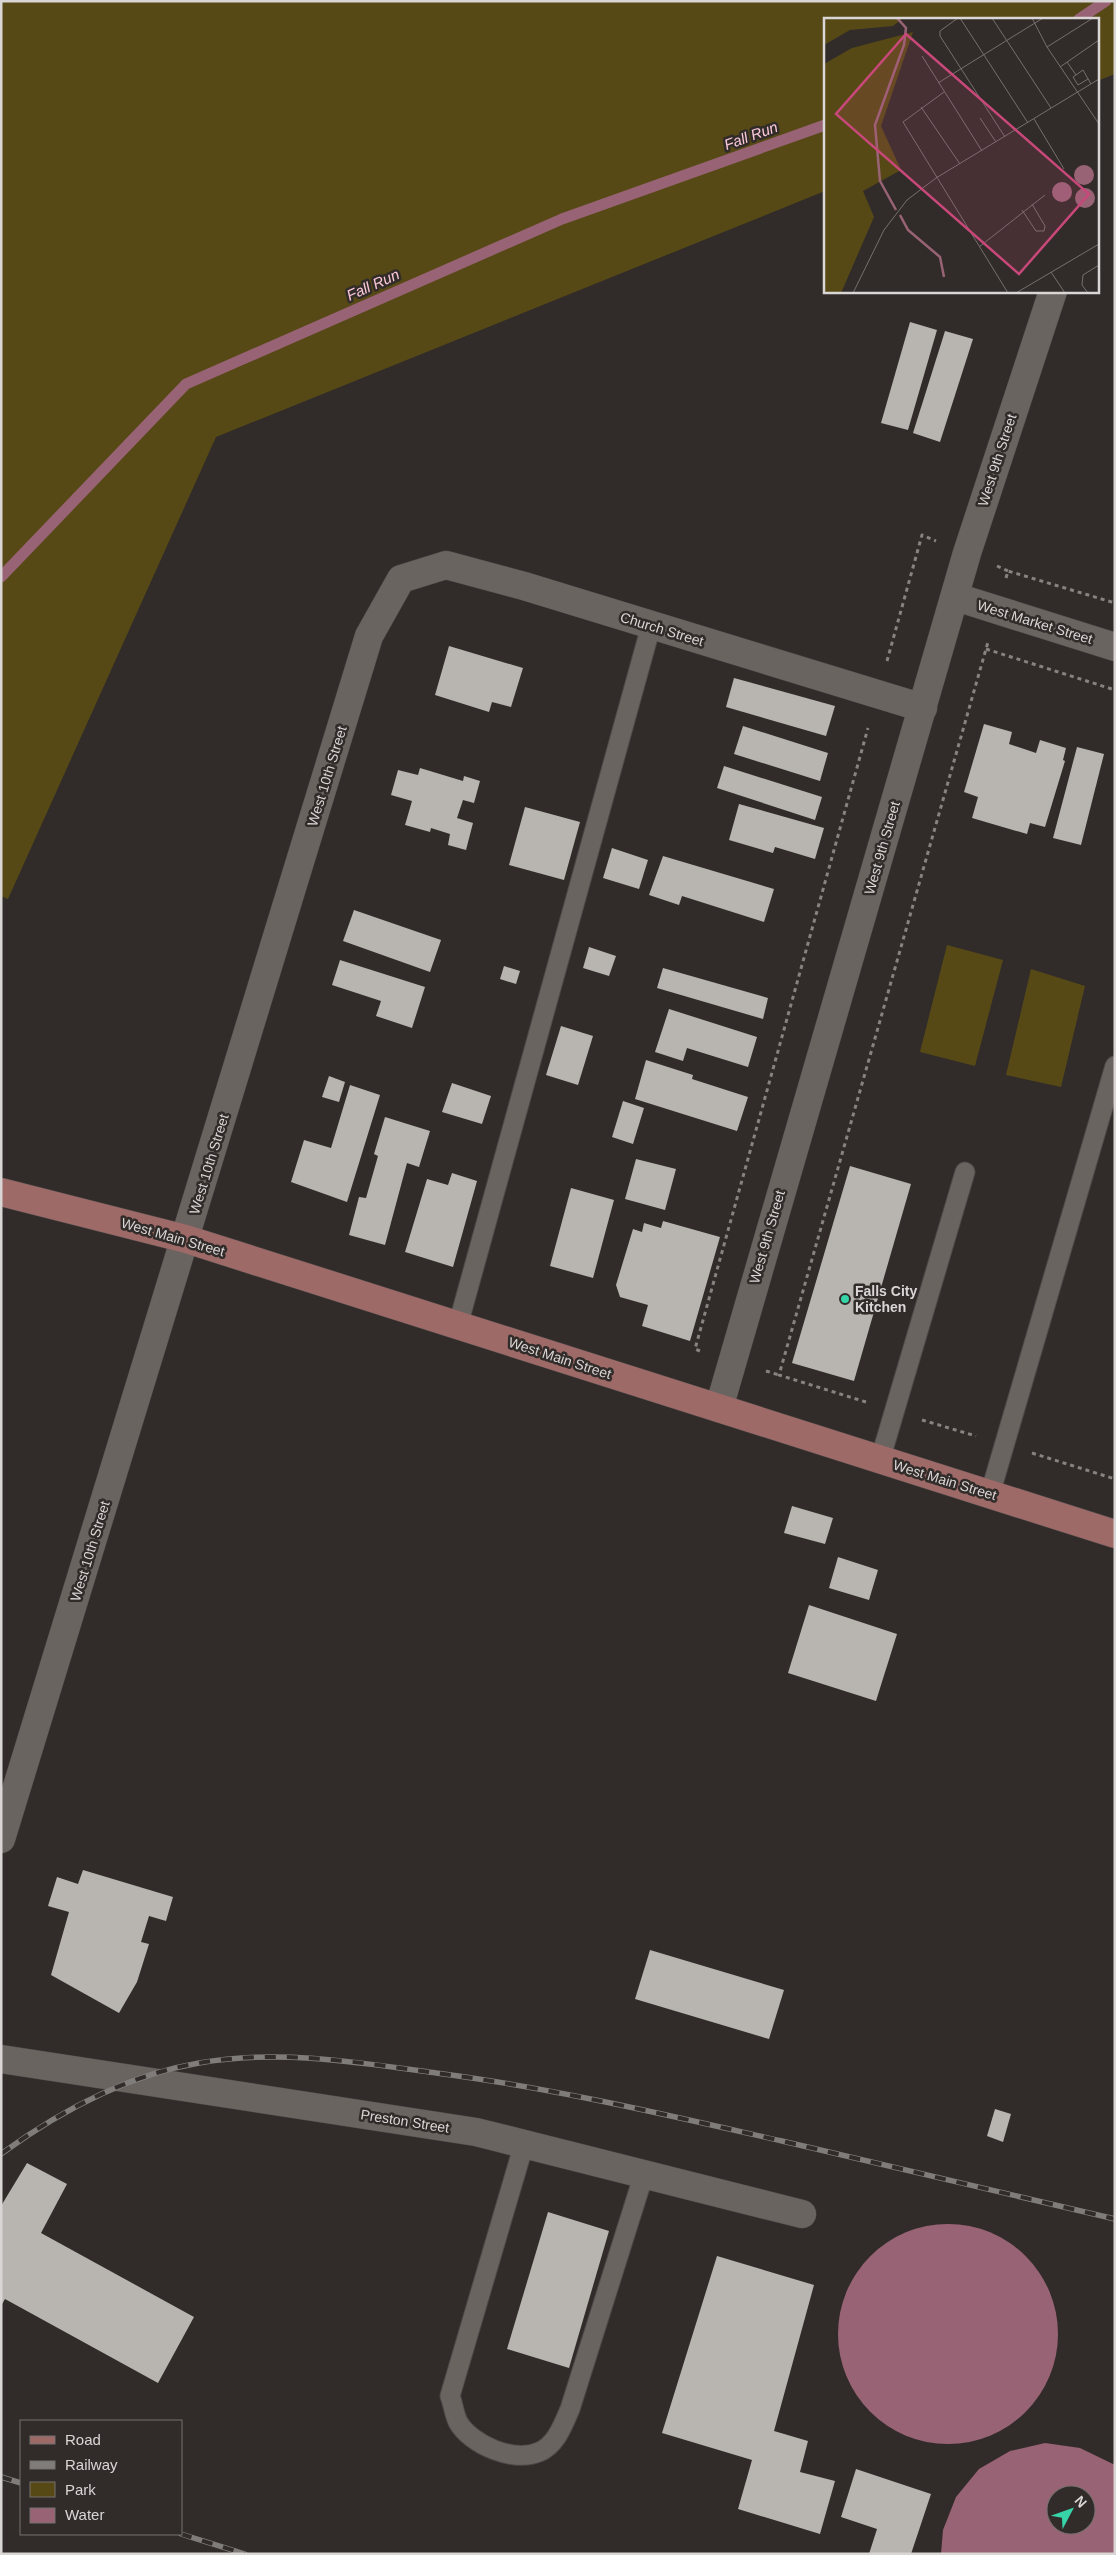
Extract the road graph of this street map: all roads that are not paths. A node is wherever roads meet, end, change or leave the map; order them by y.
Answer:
1 (1054, 292) edge
2 (401, 580) joint
3 (956, 597) junction
4 (651, 626) junction
5 (1115, 647) edge
6 (923, 708) junction
7 (1115, 1066) edge
8 (965, 1172) dead end
9 (1, 1192) edge
10 (186, 1239) junction
11 (458, 1325) junction
12 (719, 1408) junction
13 (880, 1460) junction
14 (990, 1494) junction
15 (1115, 1534) edge
16 (1, 1839) edge
17 (1, 2059) edge
18 (524, 2144) junction
19 (644, 2174) junction
20 (802, 2214) dead end

1 - 3 street, West 9th Street
2 - 4 street, Church Street
2 - 10 street, West 10th Street
3 - 5 street, West Market Street
3 - 6 street, West 9th Street
4 - 6 street, Church Street
4 - 11 lane
6 - 12 street, West 9th Street
7 - 14 lane
8 - 13 lane
9 - 10 main road, West Main Street
10 - 11 main road, West Main Street
10 - 16 street, West 10th Street
11 - 12 main road, West Main Street
12 - 13 main road, West Main Street
13 - 14 main road, West Main Street
14 - 15 main road, West Main Street
17 - 18 street, Preston Street
18 - 19 street, Preston Street
18 - 19 lane
19 - 20 street, Preston Street

